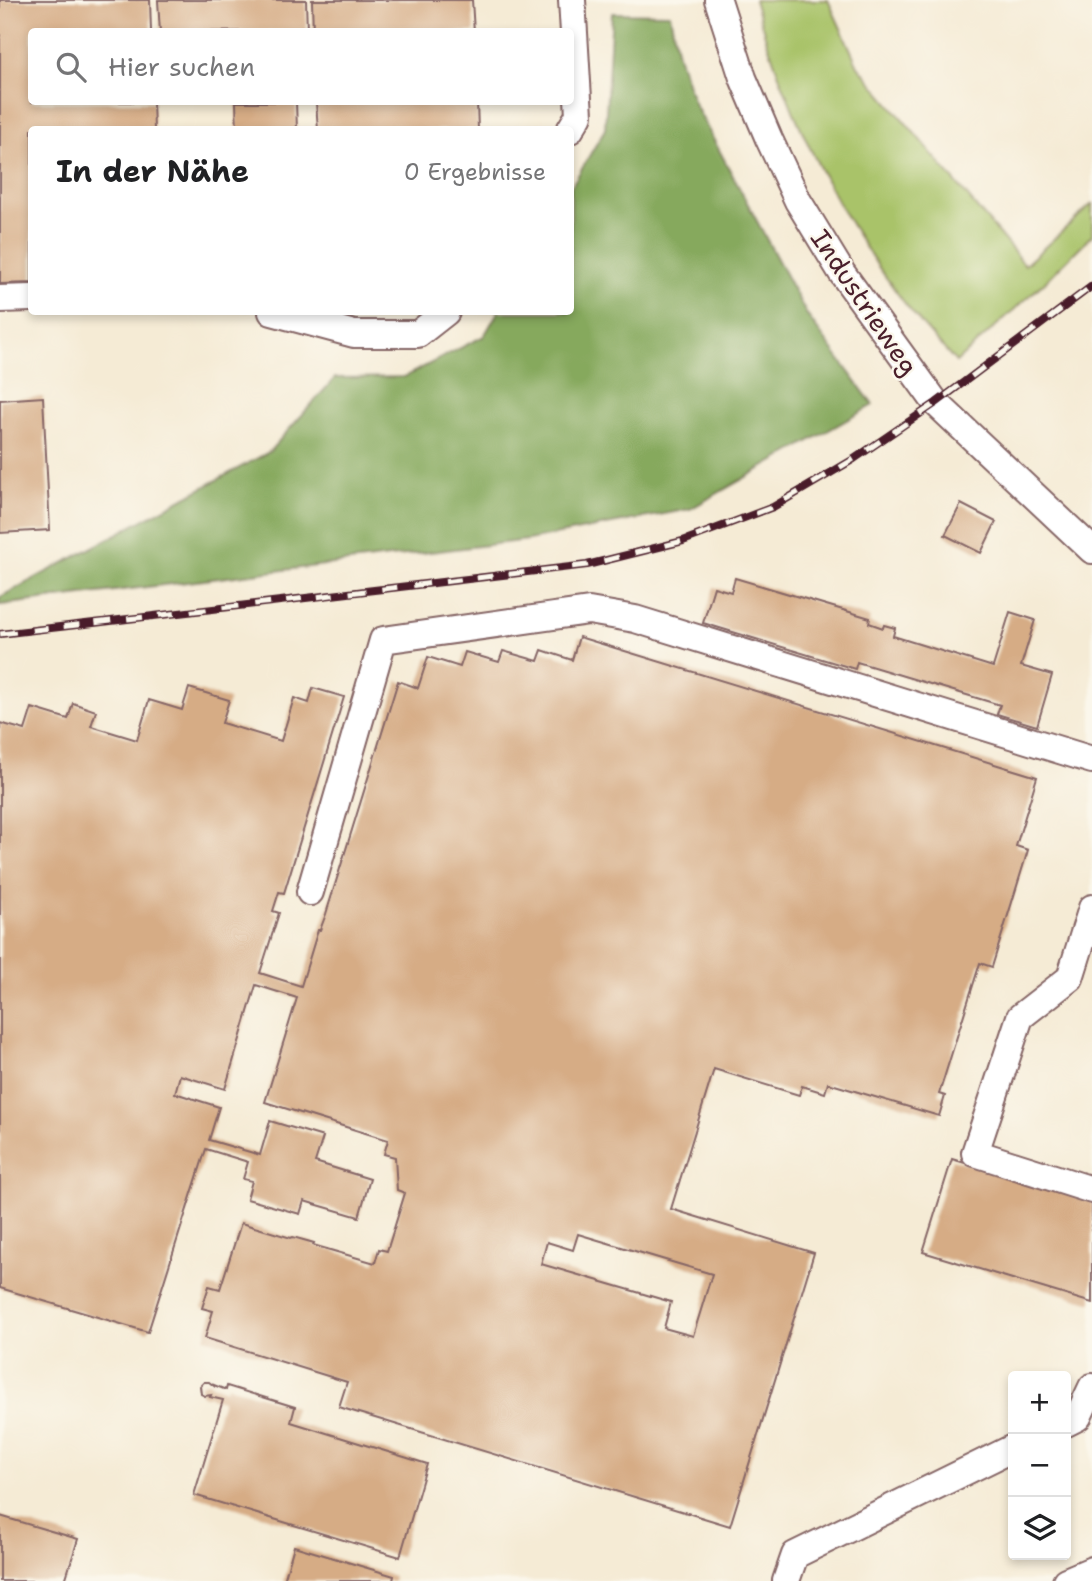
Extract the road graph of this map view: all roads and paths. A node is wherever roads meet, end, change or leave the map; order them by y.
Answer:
1 (572, 0) edge
2 (718, 0) edge
3 (574, 28) edge
4 (574, 33) edge
5 (572, 126) edge
6 (28, 298) edge
7 (0, 299) edge
8 (283, 315) edge
9 (442, 315) edge
10 (1092, 550) edge
11 (1092, 760) edge
12 (310, 892) dead end
13 (1092, 908) edge
14 (1092, 1190) edge
15 (1092, 1387) edge
16 (1071, 1420) edge
17 (1008, 1450) edge
18 (1092, 1570) edge
19 (786, 1581) edge
20 (1066, 1581) edge

1 - 3 street
2 - 10 street, Industrieweg
4 - 5 street
6 - 7 street
8 - 9 street
11 - 12 street
13 - 14 street
15 - 16 street
17 - 19 street
18 - 20 street

